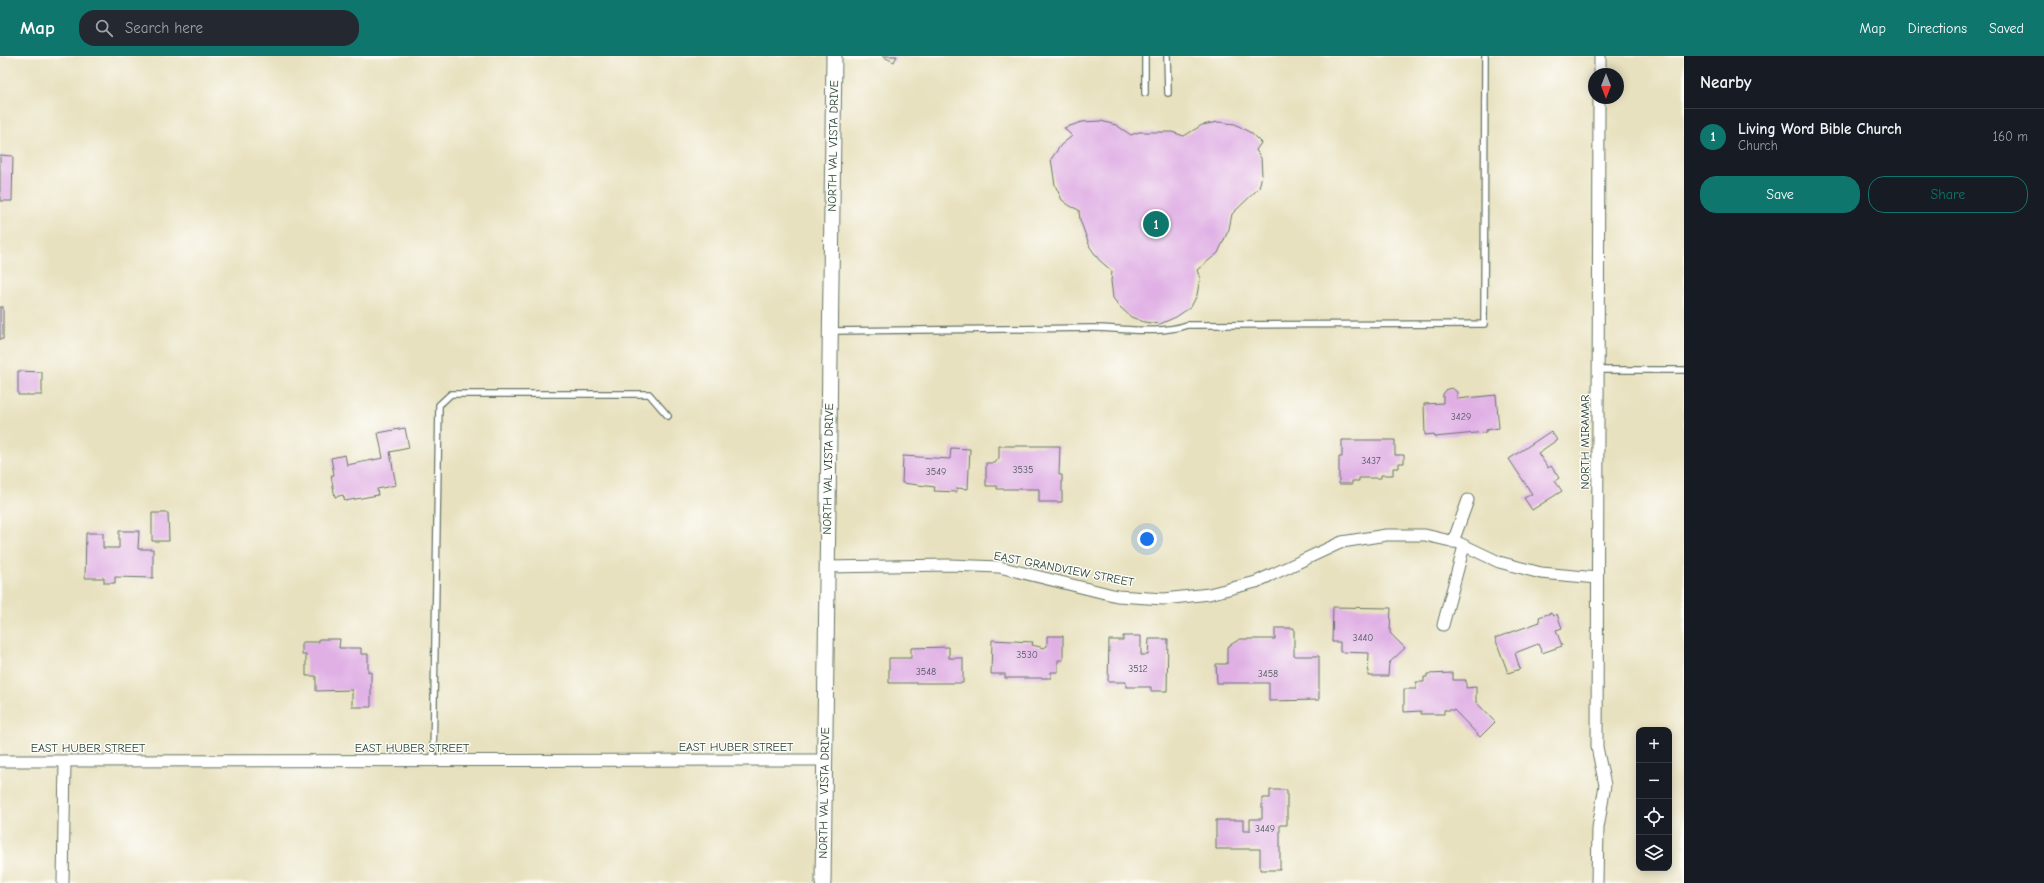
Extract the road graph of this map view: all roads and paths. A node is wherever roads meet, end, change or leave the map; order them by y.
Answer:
1 (834, 56) edge
2 (1167, 56) edge
3 (1485, 56) edge
4 (1600, 56) edge
5 (1145, 57) edge
6 (1600, 68) edge
7 (1145, 93) dead end
8 (1168, 93) dead end
9 (1599, 104) edge
10 (830, 331) junction
11 (1598, 370) junction
12 (1684, 370) edge
13 (668, 416) dead end
14 (1468, 500) dead end
15 (1453, 542) junction
16 (1464, 546) junction
17 (826, 567) junction
18 (1597, 578) junction
19 (1443, 625) dead end
20 (825, 760) junction
21 (0, 761) edge
22 (433, 761) junction
23 (65, 762) junction
24 (63, 883) edge
25 (823, 883) edge
26 (1597, 883) edge

1 - 10 main road, NORTH VAL VISTA DRIVE
2 - 8 lane
3 - 10 lane
4 - 6 street
5 - 7 lane
9 - 11 street, NORTH MIRAMAR
10 - 17 main road, NORTH VAL VISTA DRIVE
11 - 12 lane
11 - 18 street, NORTH MIRAMAR
13 - 22 lane
14 - 15 street
15 - 16 street, EAST GRANDVIEW STREET
15 - 17 street, EAST GRANDVIEW STREET
16 - 18 street, EAST GRANDVIEW STREET
16 - 19 street
17 - 20 main road, NORTH VAL VISTA DRIVE
18 - 26 street, NORTH MIRAMAR
20 - 22 street, EAST HUBER STREET
20 - 25 main road, NORTH VAL VISTA DRIVE
21 - 23 street, EAST HUBER STREET
22 - 23 street, EAST HUBER STREET
23 - 24 street

